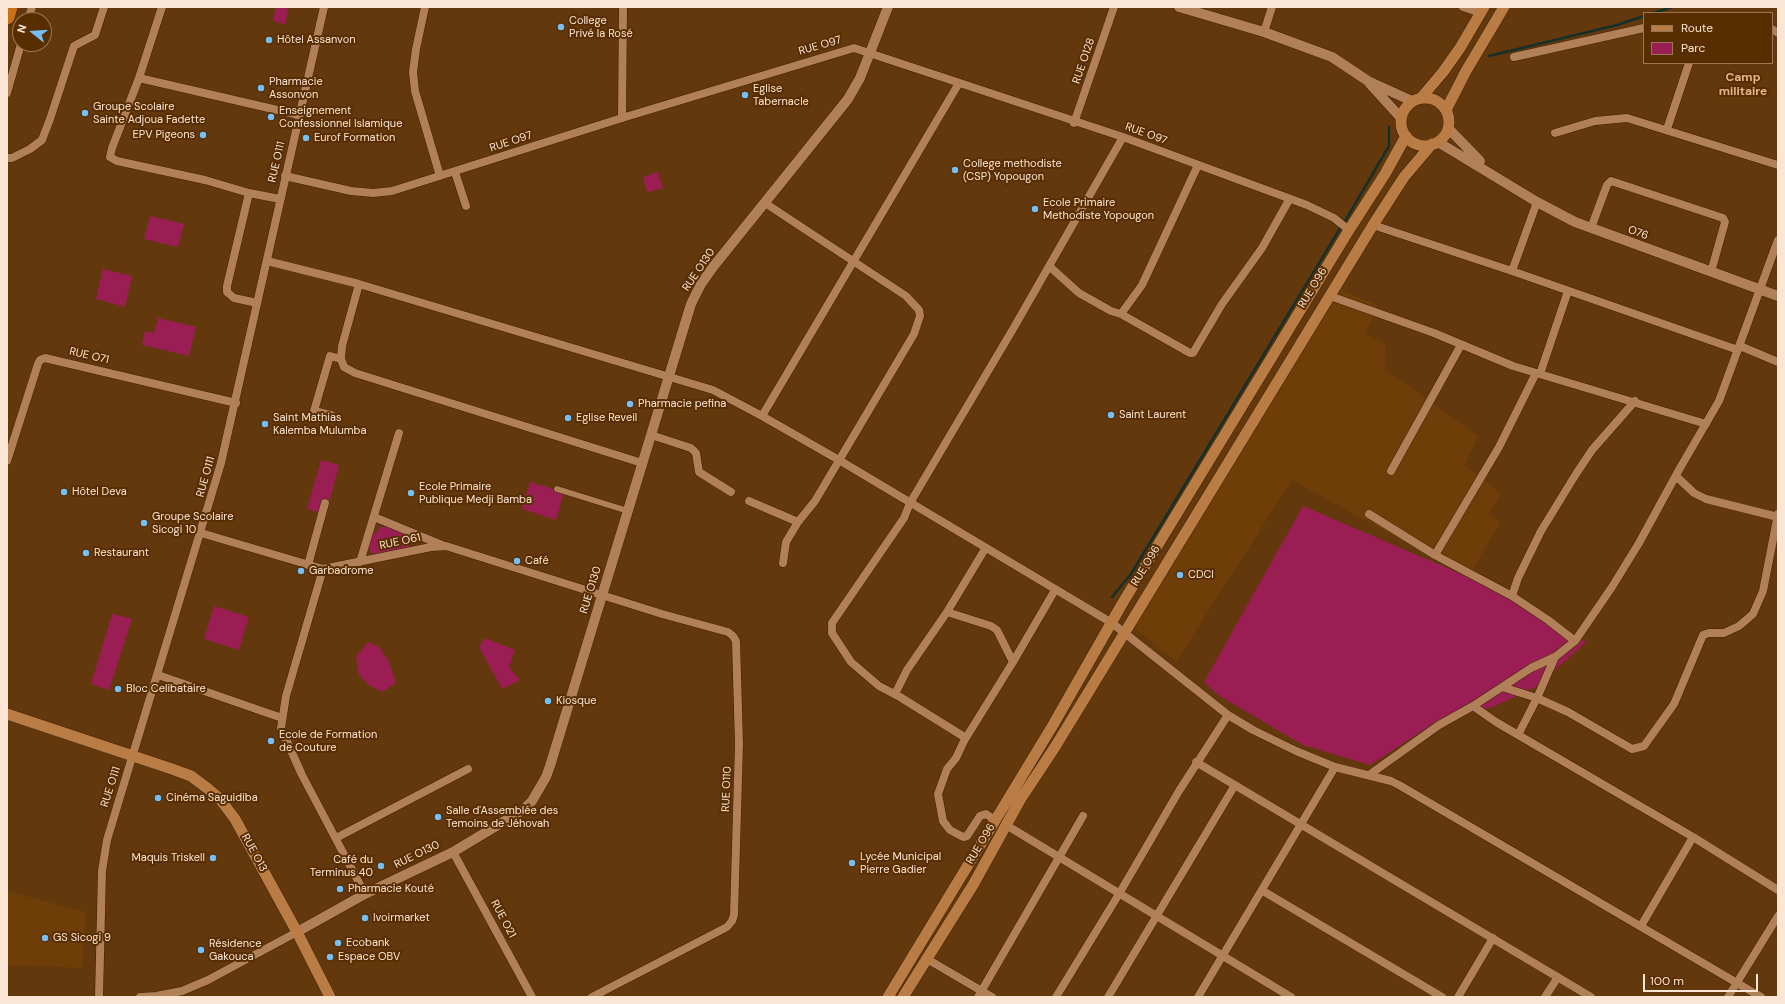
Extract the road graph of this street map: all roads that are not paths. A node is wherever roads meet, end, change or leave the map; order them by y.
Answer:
1 (10, 7) edge
2 (104, 7) edge
3 (162, 7) edge
4 (324, 7) edge
5 (425, 7) edge
6 (623, 7) edge
7 (888, 7) edge
8 (1114, 7) edge
9 (1179, 7) edge
10 (1272, 7) edge
11 (1463, 7) edge
12 (1504, 7) edge
13 (1483, 10) edge
14 (7, 16) edge
15 (1643, 28) edge
16 (1264, 32) junction
17 (19, 52) edge
18 (870, 53) junction
19 (1514, 57) dead end
20 (1690, 64) edge
21 (139, 78) junction
22 (1368, 80) junction
23 (959, 83) junction
24 (7, 93) edge
25 (1417, 100) junction
26 (1446, 110) junction
27 (299, 115) junction
28 (622, 118) junction
29 (1401, 118) junction
30 (1074, 122) junction
31 (1448, 128) junction
32 (1667, 129) junction
33 (1555, 133) dead end
34 (1406, 136) junction
35 (1123, 137) junction
36 (1435, 143) junction
37 (7, 158) edge
38 (1198, 165) junction
39 (1778, 165) edge
40 (455, 172) junction
41 (285, 176) junction
42 (440, 176) junction
43 (1498, 177) junction
44 (249, 193) junction
45 (280, 199) junction
46 (1289, 200) junction
47 (1537, 202) junction
48 (765, 203) junction
49 (466, 206) dead end
50 (1373, 225) junction
51 (1591, 228) junction
52 (1349, 230) junction
53 (1778, 240) edge
54 (854, 260) junction
55 (267, 261) junction
56 (1049, 266) junction
57 (1512, 271) junction
58 (1711, 272) junction
59 (359, 284) junction
60 (1761, 290) junction
61 (1568, 291) junction
62 (1330, 296) junction
63 (1778, 296) edge
64 (257, 303) junction
65 (1121, 314) junction
66 (1461, 345) junction
67 (1739, 348) junction
68 (341, 359) junction
69 (1778, 362) edge
70 (1538, 374) junction
71 (669, 376) junction
72 (1635, 402) junction
73 (236, 403) junction
74 (331, 415) dead end
75 (762, 416) junction
76 (1706, 424) junction
77 (399, 434) dead end
78 (651, 435) junction
79 (839, 460) junction
80 (7, 461) edge
81 (642, 463) junction
82 (1391, 471) dead end
83 (1676, 476) junction
84 (557, 489) dead end
85 (731, 492) dead end
86 (749, 501) dead end
87 (910, 503) junction
88 (325, 504) dead end
89 (628, 511) junction
90 (1369, 514) dead end
91 (1778, 516) edge
92 (374, 517) junction
93 (798, 522) junction
94 (201, 533) junction
95 (446, 546) junction
96 (985, 549) junction
97 (1435, 555) junction
98 (360, 562) junction
99 (783, 563) dead end
100 (308, 565) junction
101 (323, 569) junction
102 (1055, 590) junction
103 (602, 595) junction
104 (1512, 596) junction
105 (947, 612) junction
106 (1112, 623) junction
107 (1124, 632) junction
108 (1575, 641) junction
109 (1555, 657) junction
110 (1013, 662) junction
111 (158, 675) junction
112 (1502, 687) junction
113 (895, 694) junction
114 (1537, 698) junction
115 (1473, 706) junction
116 (7, 714) edge
117 (1228, 715) junction
118 (282, 718) junction
119 (1518, 735) junction
120 (966, 738) junction
121 (133, 756) junction
122 (1196, 762) junction
123 (1335, 766) junction
124 (468, 769) dead end
125 (1369, 775) junction
126 (1235, 785) junction
127 (1082, 816) dead end
128 (995, 820) junction
129 (1302, 824) junction
130 (1006, 825) junction
131 (1693, 837) junction
132 (336, 838) junction
133 (453, 852) junction
134 (1059, 857) junction
135 (1263, 890) junction
136 (1778, 890) edge
137 (365, 894) junction
138 (1119, 894) junction
139 (1778, 916) edge
140 (1156, 917) junction
141 (1641, 926) junction
142 (297, 932) junction
143 (1493, 938) junction
144 (1222, 956) junction
145 (927, 959) junction
146 (1558, 977) junction
147 (1737, 982) junction
148 (980, 994) edge
149 (1286, 996) edge
150 (99, 997) edge
151 (140, 997) edge
152 (330, 997) edge
153 (532, 997) edge
154 (592, 997) edge
155 (888, 997) edge
156 (903, 997) edge
157 (992, 997) edge
158 (1056, 997) edge
159 (1108, 997) edge
160 (1198, 997) edge
161 (1442, 997) edge
162 (1458, 997) edge
163 (1545, 997) edge
164 (1591, 997) edge
165 (1728, 997) edge
166 (1761, 997) edge

1 - 14 highway
2 - 37 street
3 - 21 street
4 - 27 street, RUE O111
5 - 42 street
6 - 28 street
7 - 18 street, RUE O130
8 - 30 street, RUE O128
9 - 16 street
10 - 16 street
11 - 13 street
12 - 26 main road
13 - 25 main road
15 - 19 street
16 - 22 street
17 - 24 street
18 - 23 street, RUE O97
18 - 28 street, RUE O97
18 - 48 street, RUE O130
20 - 32 street
21 - 27 street
21 - 44 street
22 - 25 street
22 - 29 street
23 - 30 street, RUE O97
23 - 54 street
25 - 26 main road
25 - 29 main road
26 - 31 main road
27 - 41 street, RUE O111
28 - 40 street, RUE O97
29 - 34 main road
30 - 35 street, RUE O97
31 - 36 main road
31 - 43 street
32 - 33 street
32 - 39 street
34 - 36 main road
34 - 52 main road, RUE O96
35 - 38 street, RUE O97
35 - 56 street
36 - 43 street
36 - 50 main road, RUE O96
38 - 46 street, RUE O97
38 - 65 street
40 - 42 street, RUE O97
40 - 49 street
41 - 42 street, RUE O97
41 - 45 street, RUE O111
43 - 47 street, O76
44 - 45 street
44 - 64 street
45 - 55 street, RUE O111
46 - 52 street, RUE O97
46 - 65 street
47 - 51 street, O76
47 - 57 street
48 - 54 street
48 - 71 street, RUE O130
50 - 57 street
50 - 62 main road, RUE O96
51 - 58 street, O76
51 - 58 street
52 - 106 main road, RUE O96
53 - 60 street
54 - 75 street
54 - 79 street
55 - 59 street
55 - 64 street, RUE O111
56 - 65 street
56 - 87 street
57 - 61 street
58 - 60 street, O76
59 - 68 street
59 - 71 street
60 - 63 street, O76
60 - 67 street
61 - 67 street
61 - 70 street
62 - 66 street
62 - 107 main road, RUE O96
64 - 73 street, RUE O111
66 - 70 street
66 - 82 street
67 - 69 street
67 - 76 street
68 - 74 street
68 - 81 street
70 - 72 street
70 - 97 street
71 - 75 street
71 - 78 street, RUE O130
72 - 76 street
72 - 104 street
73 - 80 street, RUE O71
73 - 94 street, RUE O111
75 - 79 street
76 - 83 street
77 - 92 street
78 - 81 street, RUE O130
78 - 85 street
79 - 87 street
79 - 93 street
81 - 89 street, RUE O130
83 - 91 street
83 - 108 street
84 - 89 street
86 - 93 street
87 - 96 street
87 - 113 street
88 - 100 street
89 - 103 street, RUE O130
90 - 97 street
91 - 114 street
92 - 95 street
92 - 98 street
93 - 99 street
94 - 100 street, RUE O61
94 - 111 street, RUE O111
95 - 98 street, RUE O61
95 - 103 street, RUE O61
96 - 102 street
96 - 105 street
97 - 104 street
98 - 101 street, RUE O61
100 - 101 street, RUE O61
101 - 118 street
102 - 106 street
102 - 110 street
103 - 133 street, RUE O130
103 - 154 street, RUE O110
104 - 108 street
105 - 110 street
105 - 113 street
106 - 107 street
106 - 128 main road, RUE O96
107 - 117 street
107 - 130 main road, RUE O96
108 - 109 street
109 - 112 street
109 - 114 street
110 - 120 street
111 - 118 street
111 - 121 street, RUE O111
112 - 114 street
112 - 115 street
113 - 120 street
114 - 119 street
115 - 119 street
115 - 125 street
116 - 121 main road, RUE O13
117 - 122 street
117 - 123 street
118 - 132 street
119 - 131 street
120 - 128 street
121 - 142 main road, RUE O13
121 - 150 street, RUE O111
122 - 126 street
122 - 138 street
123 - 125 street
123 - 129 street
124 - 132 street
125 - 141 street
126 - 129 street
126 - 140 street
127 - 134 street
128 - 155 main road, RUE O96
129 - 135 street
129 - 143 street
130 - 134 street
130 - 145 main road, RUE O96
131 - 136 street
131 - 141 street
132 - 137 street
133 - 137 street, RUE O130
133 - 153 street, RUE O21
134 - 138 street
134 - 148 street
135 - 144 street
135 - 161 street
137 - 142 street, RUE O130
138 - 140 street
138 - 158 street
139 - 147 street
140 - 144 street
140 - 159 street
141 - 147 street
142 - 151 street, RUE O130
142 - 152 main road, RUE O13
143 - 146 street
143 - 162 street
144 - 149 street
144 - 160 street
145 - 148 street
145 - 156 main road, RUE O96
146 - 163 street
146 - 164 street
147 - 165 street
147 - 166 street
148 - 157 street

